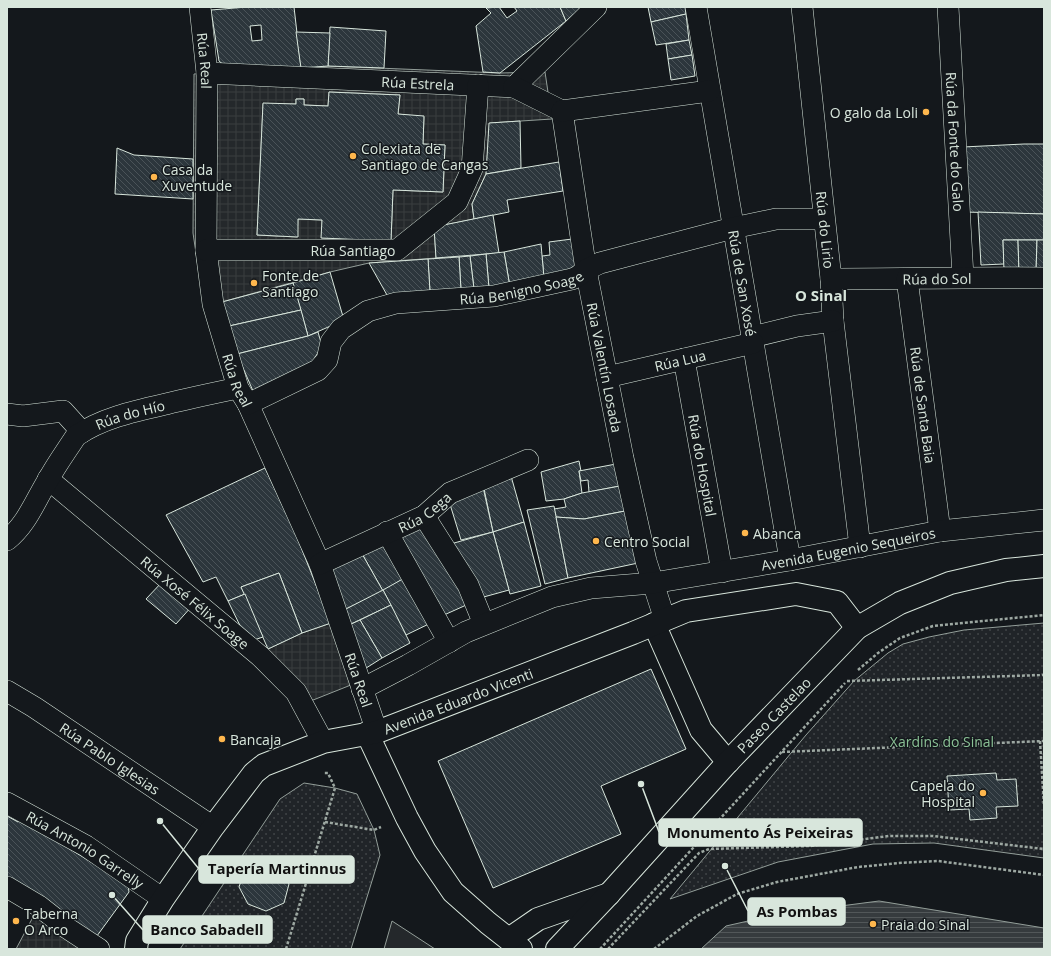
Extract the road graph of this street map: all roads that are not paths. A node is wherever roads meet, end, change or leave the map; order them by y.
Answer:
1 (200, 7) edge
2 (596, 7) edge
3 (696, 7) edge
4 (802, 7) edge
5 (948, 7) edge
6 (207, 73) junction
7 (478, 85) junction
8 (514, 87) junction
9 (709, 91) junction
10 (562, 111) junction
11 (824, 219) junction
12 (733, 228) junction
13 (206, 250) junction
14 (586, 270) junction
15 (963, 277) junction
16 (1044, 278) edge
17 (831, 280) junction
18 (907, 280) junction
19 (833, 321) junction
20 (752, 340) junction
21 (684, 359) junction
22 (607, 377) junction
23 (243, 396) junction
24 (7, 414) edge
25 (82, 432) junction
26 (528, 460) dead end
27 (48, 479) junction
28 (424, 516) junction
29 (1044, 520) edge
30 (940, 531) junction
31 (387, 532) junction
32 (7, 540) edge
33 (860, 547) junction
34 (790, 560) junction
35 (320, 564) junction
36 (1044, 566) edge
37 (722, 572) junction
38 (653, 583) junction
39 (660, 622) junction
40 (484, 624) junction
41 (857, 628) junction
42 (449, 642) junction
43 (362, 689) junction
44 (7, 691) edge
45 (372, 732) junction
46 (322, 742) junction
47 (728, 762) junction
48 (7, 803) edge
49 (213, 827) junction
50 (7, 887) edge
51 (610, 894) junction
52 (162, 899) junction
53 (515, 944) edge
54 (99, 949) edge
55 (136, 949) edge
56 (557, 949) edge

1 - 6 street, Rúa Real
2 - 8 street
3 - 9 street, Rúa de San Xosé
4 - 11 street, Rúa do Lirio
5 - 15 street, Rúa da Fonte do Galo
6 - 7 street, Rúa Estrela
6 - 13 street, Rúa Real
7 - 8 street, Rúa Estrela
7 - 13 street, Rúa Santiago
8 - 10 street
9 - 10 street
9 - 12 street, Rúa de San Xosé
10 - 14 street, Rúa Valentín Losada
11 - 12 street, Rúa Benigno Soage
11 - 17 street, Rúa do Lirio
12 - 14 street, Rúa Benigno Soage
12 - 20 street, Rúa de San Xosé
13 - 23 street, Rúa Real
14 - 22 street, Rúa Valentín Losada
14 - 23 street, Rúa Benigno Soage
15 - 16 street, Rúa do Sol
15 - 18 street, Rúa do Sol
17 - 18 street, Rúa do Sol
17 - 19 street, Rúa do Lirio
18 - 30 street, Rúa de Santa Baia
19 - 20 street, Rúa Lua
19 - 33 street, Rúa do Lirio
20 - 21 street, Rúa Lua
20 - 34 street, Rúa de San Xosé
21 - 22 street, Rúa Lua
21 - 37 street, Rúa do Hospital
22 - 38 street, Rúa Valentín Losada
23 - 25 street, Rúa do Hío
23 - 35 street, Rúa Real
24 - 25 street
25 - 27 street, Rúa do Hío
26 - 28 street, Rúa Cega
27 - 32 street, Rúa do Hío
27 - 46 street, Rúa Xosé Félix Soage
28 - 31 street, Rúa Cega
28 - 40 street
29 - 30 street, Avenida Eugenio Sequeiros
30 - 33 street, Avenida Eugenio Sequeiros
31 - 35 street, Rúa Cega
31 - 42 street
33 - 34 street, Avenida Eugenio Sequeiros
34 - 37 street, Avenida Eugenio Sequeiros
35 - 43 street, Rúa Real
36 - 41 street, Paseo Castelao
37 - 38 street, Avenida Eugenio Sequeiros
38 - 39 street, Rúa Valentín Losada
38 - 40 street, Avenida Eugenio Sequeiros
39 - 41 street, Avenida Eduardo Vicenti
39 - 45 street, Avenida Eduardo Vicenti
39 - 47 street
40 - 42 street, Avenida Eugenio Sequeiros
41 - 47 street, Paseo Castelao
42 - 43 street, Avenida Eugenio Sequeiros
43 - 45 street, Rúa Real
44 - 49 street, Rúa Pablo Iglesias
45 - 46 street, Avenida Eduardo Vicenti
45 - 53 street
46 - 49 street, Avenida Eduardo Vicenti
47 - 51 street, Paseo Castelao
48 - 52 street, Rúa Antonio Garrelly
49 - 52 street, Avenida Eduardo Vicenti
50 - 54 street
51 - 53 street
51 - 56 street, Paseo Castelao
52 - 55 street, Avenida Eduardo Vicenti

